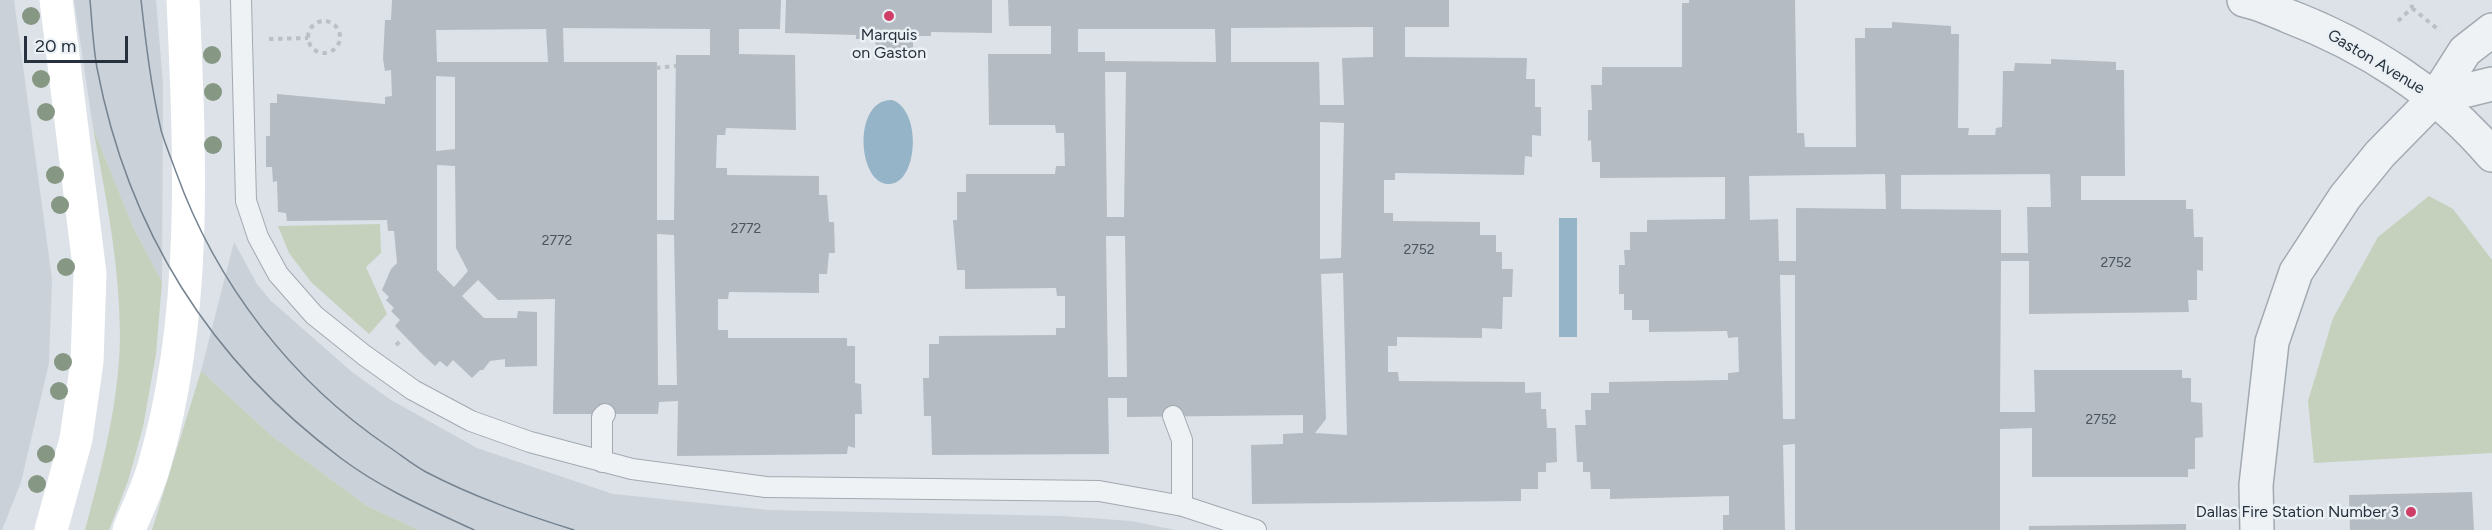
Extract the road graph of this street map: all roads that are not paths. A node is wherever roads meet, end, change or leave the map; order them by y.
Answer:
1 (56, 0) edge
2 (183, 0) edge
3 (241, 0) edge
4 (2250, 0) edge
5 (2492, 30) edge
6 (2492, 84) edge
7 (2435, 98) junction
8 (2492, 155) edge
9 (605, 414) dead end
10 (1173, 416) dead end
11 (602, 462) junction
12 (1182, 506) junction
13 (51, 530) edge
14 (129, 530) edge
15 (1256, 530) edge
16 (2257, 530) edge

1 - 13 main road
2 - 14 main road
3 - 11 lane
4 - 7 street, Gaston Avenue
5 - 7 street, Gaston Avenue
6 - 7 street, Gaston Avenue
7 - 8 street
7 - 16 street
9 - 11 lane
10 - 12 lane
11 - 12 lane
12 - 15 lane

